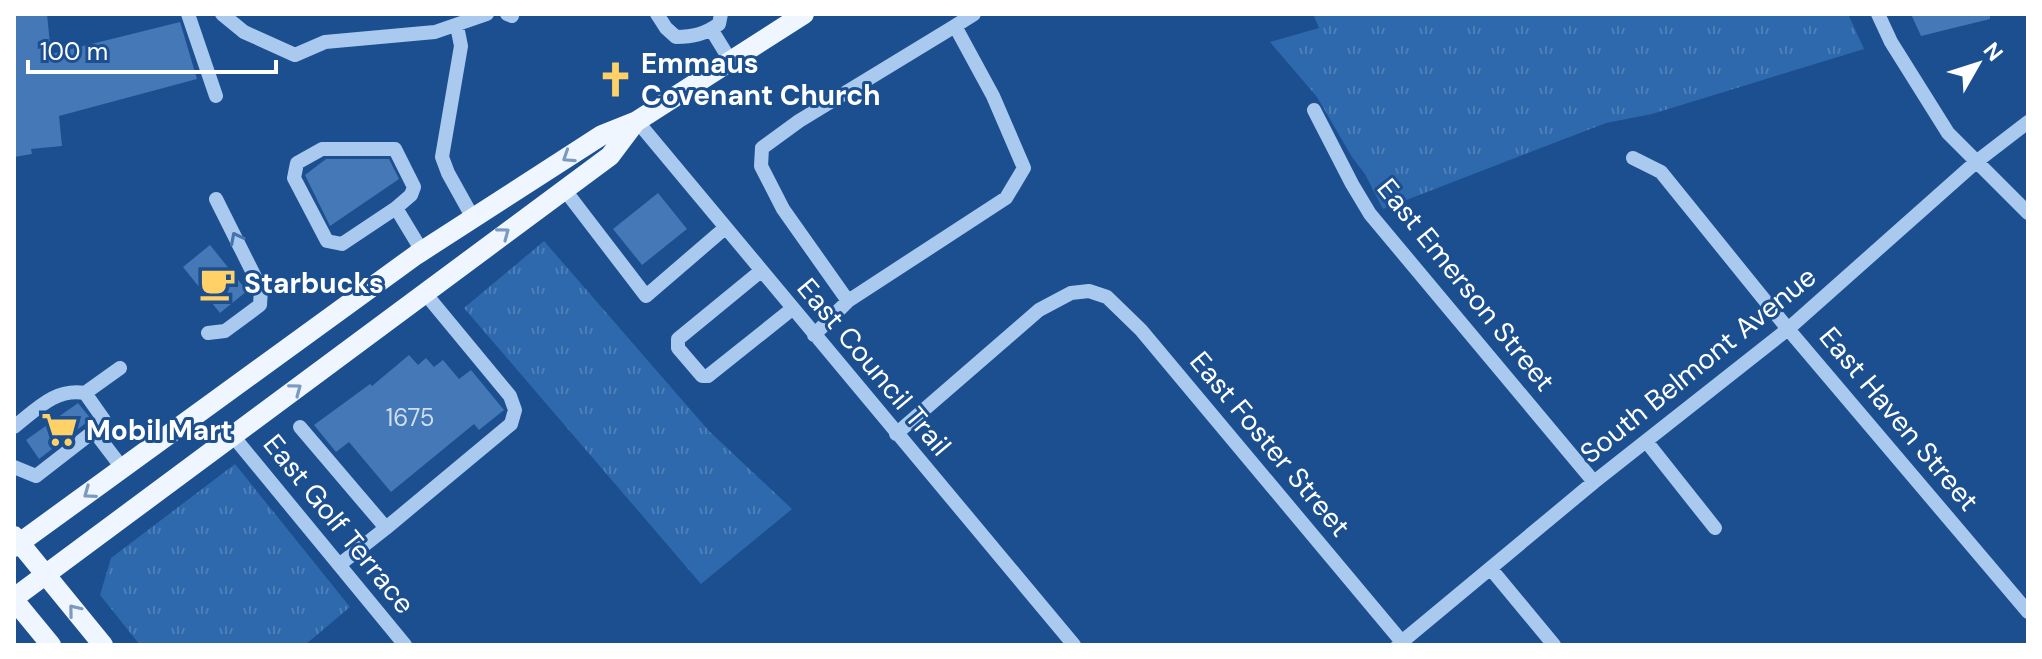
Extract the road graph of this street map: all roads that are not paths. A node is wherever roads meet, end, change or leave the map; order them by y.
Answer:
1 (188, 14) edge
2 (222, 14) edge
3 (487, 14) edge
4 (657, 14) edge
5 (721, 14) edge
6 (974, 14) edge
7 (1878, 14) edge
8 (794, 16) edge
9 (457, 26) junction
10 (955, 26) junction
11 (711, 29) junction
12 (730, 60) junction
13 (216, 96) dead end
14 (1314, 110) dead end
15 (637, 121) junction
16 (2028, 122) edge
17 (1633, 158) dead end
18 (1976, 162) junction
19 (564, 189) junction
20 (216, 199) dead end
21 (396, 208) junction
22 (2028, 213) edge
23 (473, 218) junction
24 (725, 228) junction
25 (422, 251) junction
26 (761, 271) junction
27 (424, 292) junction
28 (848, 301) junction
29 (792, 309) junction
30 (1788, 329) junction
31 (208, 333) dead end
32 (814, 335) junction
33 (120, 368) dead end
34 (85, 393) junction
35 (14, 427) edge
36 (300, 427) dead end
37 (94, 431) junction
38 (896, 434) junction
39 (233, 436) junction
40 (1646, 441) junction
41 (14, 467) edge
42 (123, 469) junction
43 (1594, 482) junction
44 (386, 528) junction
45 (1715, 528) dead end
46 (16, 542) edge
47 (339, 565) junction
48 (1491, 569) junction
49 (45, 575) junction
50 (14, 599) edge
51 (2028, 612) edge
52 (1400, 644) edge
53 (51, 645) edge
54 (103, 645) edge
55 (405, 645) edge
56 (1074, 645) edge
57 (1554, 645) edge

1 - 13 street
2 - 9 street
3 - 9 street
4 - 11 street
5 - 11 street
6 - 10 street
7 - 18 street
8 - 12 main road
9 - 23 street
10 - 28 street
10 - 28 street
11 - 12 street
12 - 15 main road
14 - 43 street, East Emerson Street
15 - 19 main road
15 -> 23 main road
15 - 24 street, East Council Trail
16 - 18 street, South Belmont Avenue
17 - 30 street, East Haven Street
18 - 22 street
18 - 30 street, South Belmont Avenue
19 - 24 street
27 -> 19 main road
31 -> 20 street
21 - 21 street
21 - 25 street
23 - 25 main road
24 - 26 street, East Council Trail
25 - 42 main road
26 - 29 street, East Council Trail
26 - 29 street
39 -> 27 main road
27 - 44 street
28 - 32 street
29 - 32 street, East Council Trail
30 - 40 street, South Belmont Avenue
30 - 51 street, East Haven Street
32 - 38 street, East Council Trail
33 - 34 street
34 - 35 street
34 - 37 street
36 - 44 street
37 - 41 street
37 - 42 street
38 - 52 street, East Foster Street
38 - 56 street, East Council Trail
39 - 47 street, East Golf Terrace
39 - 49 main road
40 - 43 street, South Belmont Avenue
40 - 45 street
42 -> 46 main road
43 - 48 street, South Belmont Avenue
44 - 47 street
46 - 49 main road
47 - 55 street, East Golf Terrace
48 - 52 street, South Belmont Avenue
48 - 57 street
49 - 50 main road
54 -> 49 main road
50 - 53 main road

